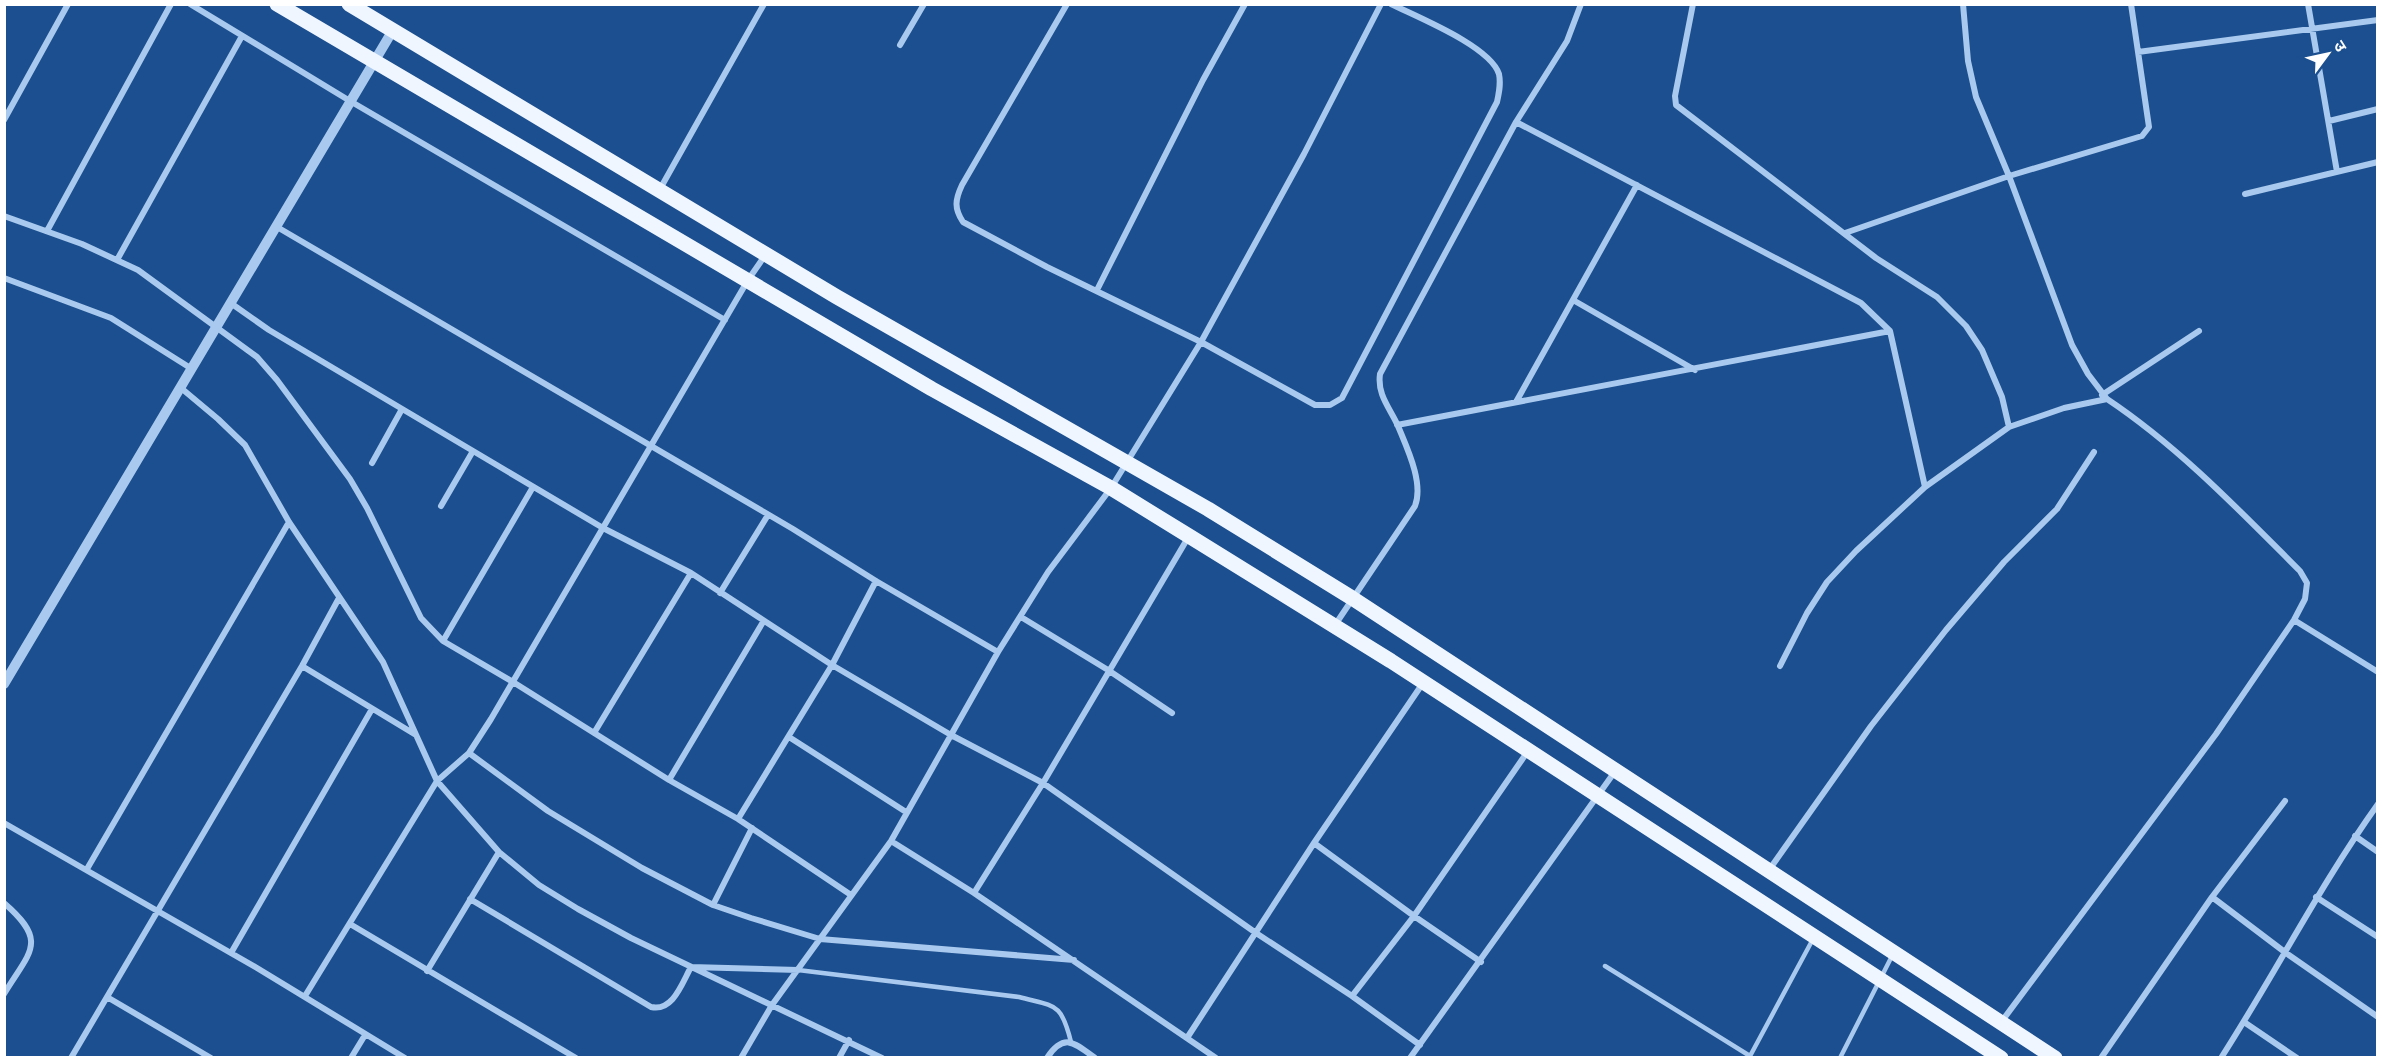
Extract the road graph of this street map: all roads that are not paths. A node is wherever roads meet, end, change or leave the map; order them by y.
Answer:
1 (68, 4) edge
2 (171, 4) edge
3 (190, 4) edge
4 (277, 4) edge
5 (349, 4) edge
6 (764, 4) edge
7 (924, 4) edge
8 (1067, 4) edge
9 (1245, 4) edge
10 (1381, 4) edge
11 (1391, 4) edge
12 (1581, 4) edge
13 (1693, 4) edge
14 (1963, 4) edge
15 (2132, 4) edge
16 (2308, 4) edge
17 (2378, 20) edge
18 (2312, 27) junction
19 (393, 30) junction
20 (242, 36) junction
21 (900, 45) dead end
22 (2138, 52) junction
23 (374, 62) junction
24 (350, 101) junction
25 (2378, 109) edge
26 (4, 120) edge
27 (2330, 121) junction
28 (1516, 122) junction
29 (2378, 162) edge
30 (2337, 172) junction
31 (2009, 176) junction
32 (1637, 185) junction
33 (659, 190) junction
34 (2245, 194) dead end
35 (4, 216) edge
36 (277, 227) junction
37 (47, 231) junction
38 (1845, 233) junction
39 (766, 254) junction
40 (117, 260) junction
41 (4, 278) edge
42 (748, 280) junction
43 (1097, 290) junction
44 (1573, 300) junction
45 (232, 304) junction
46 (725, 320) junction
47 (216, 329) junction
48 (1890, 331) junction
49 (2199, 331) dead end
50 (1202, 342) junction
51 (193, 369) junction
52 (1695, 370) junction
53 (182, 388) junction
54 (2105, 397) junction
55 (1516, 402) junction
56 (402, 409) junction
57 (1397, 425) junction
58 (2009, 426) junction
59 (651, 447) junction
60 (473, 452) junction
61 (2094, 452) dead end
62 (1128, 462) junction
63 (372, 463) dead end
64 (1925, 486) junction
65 (533, 487) junction
66 (1111, 489) junction
67 (441, 507) dead end
68 (768, 515) junction
69 (289, 522) junction
70 (603, 528) junction
71 (1189, 536) junction
72 (691, 573) junction
73 (876, 581) junction
74 (720, 593) junction
75 (339, 598) junction
76 (1352, 598) junction
77 (1021, 617) junction
78 (2294, 620) junction
79 (763, 622) junction
80 (1335, 626) junction
81 (443, 641) junction
82 (998, 652) junction
83 (832, 665) junction
84 (302, 666) junction
85 (1780, 666) dead end
86 (1108, 670) junction
87 (2378, 672) edge
88 (513, 682) junction
89 (1422, 683) junction
90 (4, 684) edge
91 (372, 709) junction
92 (1172, 713) dead end
93 (594, 733) junction
94 (416, 735) junction
95 (951, 735) junction
96 (789, 737) junction
97 (1529, 750) junction
98 (469, 753) junction
99 (1616, 770) junction
100 (669, 780) junction
101 (437, 781) junction
102 (1043, 783) junction
103 (1598, 795) junction
104 (2285, 801) dead end
105 (2378, 804) edge
106 (906, 812) junction
107 (738, 819) junction
108 (4, 823) edge
109 (752, 828) junction
110 (2355, 836) junction
111 (891, 841) junction
112 (1314, 843) junction
113 (499, 852) junction
114 (2378, 852) edge
115 (87, 869) junction
116 (1769, 870) junction
117 (974, 893) junction
118 (851, 895) junction
119 (2212, 897) junction
120 (2316, 897) junction
121 (470, 899) junction
122 (4, 903) edge
123 (713, 905) junction
124 (158, 912) junction
125 (1414, 916) junction
126 (350, 924) junction
127 (1256, 933) junction
128 (1814, 936) junction
129 (2378, 938) edge
130 (820, 939) junction
131 (1893, 952) junction
132 (231, 953) junction
133 (2286, 953) junction
134 (1074, 960) junction
135 (1481, 962) junction
136 (1605, 966) dead end
137 (691, 967) junction
138 (798, 970) junction
139 (427, 971) junction
140 (1881, 979) junction
141 (4, 994) edge
142 (305, 996) junction
143 (1352, 996) junction
144 (107, 997) junction
145 (772, 1005) junction
146 (2378, 1017) edge
147 (2001, 1022) junction
148 (2244, 1022) junction
149 (365, 1035) junction
150 (1187, 1038) junction
151 (849, 1040) junction
152 (1071, 1042) junction
153 (1420, 1045) junction
154 (1749, 1057) edge
155 (71, 1058) edge
156 (211, 1058) edge
157 (351, 1058) edge
158 (405, 1058) edge
159 (576, 1058) edge
160 (741, 1058) edge
161 (839, 1058) edge
162 (882, 1058) edge
163 (1047, 1058) edge
164 (1095, 1058) edge
165 (1216, 1058) edge
166 (1410, 1058) edge
167 (1840, 1058) edge
168 (2001, 1058) edge
169 (2055, 1058) edge
170 (2101, 1058) edge
171 (2221, 1058) edge
172 (2297, 1058) edge

1 - 26 street
2 - 37 street
3 - 20 street
4 - 23 main road
5 - 19 main road
6 - 33 street
7 - 21 street
8 - 43 street
9 - 43 street
10 - 50 street
11 - 50 street
12 - 28 street
13 - 38 street
14 - 31 street
15 - 22 street
16 - 18 street
17 - 18 street
18 - 22 street
18 - 27 street
19 - 23 street
19 - 33 main road
20 - 24 street
20 - 40 street
22 - 31 street
23 - 24 street
23 - 42 main road
24 - 36 street
24 - 46 street
25 - 27 street
27 - 30 street
28 - 32 street
28 - 57 street
29 - 30 street
30 - 34 street
31 - 38 street
31 - 54 street
32 - 44 street
32 - 48 street
33 - 39 main road
35 - 37 street
36 - 45 street
36 - 59 street
37 - 40 street
38 - 58 street
39 - 42 street
39 - 62 main road
40 - 47 street
41 - 51 street
42 - 46 street
42 - 66 main road
43 - 50 street
44 - 52 street
44 - 55 street
45 - 47 street
45 - 56 street
46 - 59 street
47 - 51 street
47 - 81 street
48 - 52 street
48 - 64 street
49 - 54 street
50 - 62 street
51 - 53 street
52 - 55 street
53 - 69 street
53 - 90 street
54 - 58 street
54 - 78 street
55 - 57 street
56 - 60 street
56 - 63 street
57 - 76 street
58 - 64 street
59 - 68 street
59 - 70 street
60 - 65 street
60 - 67 street
61 - 116 street
62 - 66 street
62 - 76 main road
64 - 85 street
65 - 70 street
65 - 81 street
66 - 71 main road
66 - 77 street
68 - 73 street
68 - 74 street
69 - 75 street
69 - 115 street
70 - 72 street
70 - 88 street
71 - 80 main road
71 - 86 street
72 - 74 street
72 - 93 street
73 - 82 street
73 - 83 street
74 - 79 street
75 - 84 street
75 - 94 street
76 - 80 street
76 - 99 main road
77 - 82 street
77 - 86 street
78 - 87 street
78 - 147 street
79 - 83 street
79 - 100 street
80 - 89 main road
81 - 88 street
82 - 95 street
83 - 95 street
83 - 96 street
84 - 91 street
84 - 124 street
86 - 92 street
86 - 102 street
88 - 93 street
88 - 98 street
89 - 97 main road
89 - 112 street
91 - 94 street
91 - 132 street
93 - 100 street
94 - 101 street
95 - 102 street
95 - 106 street
96 - 106 street
96 - 107 street
97 - 103 main road
97 - 125 street
98 - 101 street
98 - 123 street
99 - 103 street
99 - 116 main road
100 - 107 street
101 - 113 street
101 - 126 street
102 - 117 street
102 - 127 street
103 - 128 main road
103 - 135 street
104 - 119 street
105 - 110 street
106 - 111 street
107 - 109 street
108 - 115 street
109 - 118 street
109 - 123 street
110 - 114 street
110 - 120 street
111 - 117 street
111 - 118 street
112 - 125 street
112 - 127 street
113 - 121 street
113 - 137 street
115 - 124 street
116 - 131 main road
117 - 134 street
118 - 130 street
119 - 133 street
119 - 170 street
120 - 129 street
120 - 133 street
121 - 137 street
121 - 139 street
122 - 141 street
123 - 130 street
124 - 132 street
124 - 144 street
125 - 135 street
125 - 143 street
126 - 139 street
126 - 142 street
127 - 143 street
127 - 150 street
128 - 140 main road
128 - 154 lane
130 - 134 street
130 - 138 street
131 - 140 lane
131 - 147 main road
132 - 142 street
133 - 146 street
133 - 148 street
134 - 150 street
135 - 153 street
136 - 154 lane
137 - 138 street
137 - 145 street
138 - 145 street
138 - 152 lane
139 - 159 street
140 - 167 lane
140 - 168 main road
142 - 149 street
143 - 153 street
144 - 155 street
144 - 156 street
145 - 151 street
145 - 160 street
147 - 169 main road
148 - 171 street
148 - 172 street
149 - 157 street
149 - 158 street
150 - 165 street
151 - 161 street
151 - 162 street
152 - 163 street
152 - 164 street
153 - 166 street

